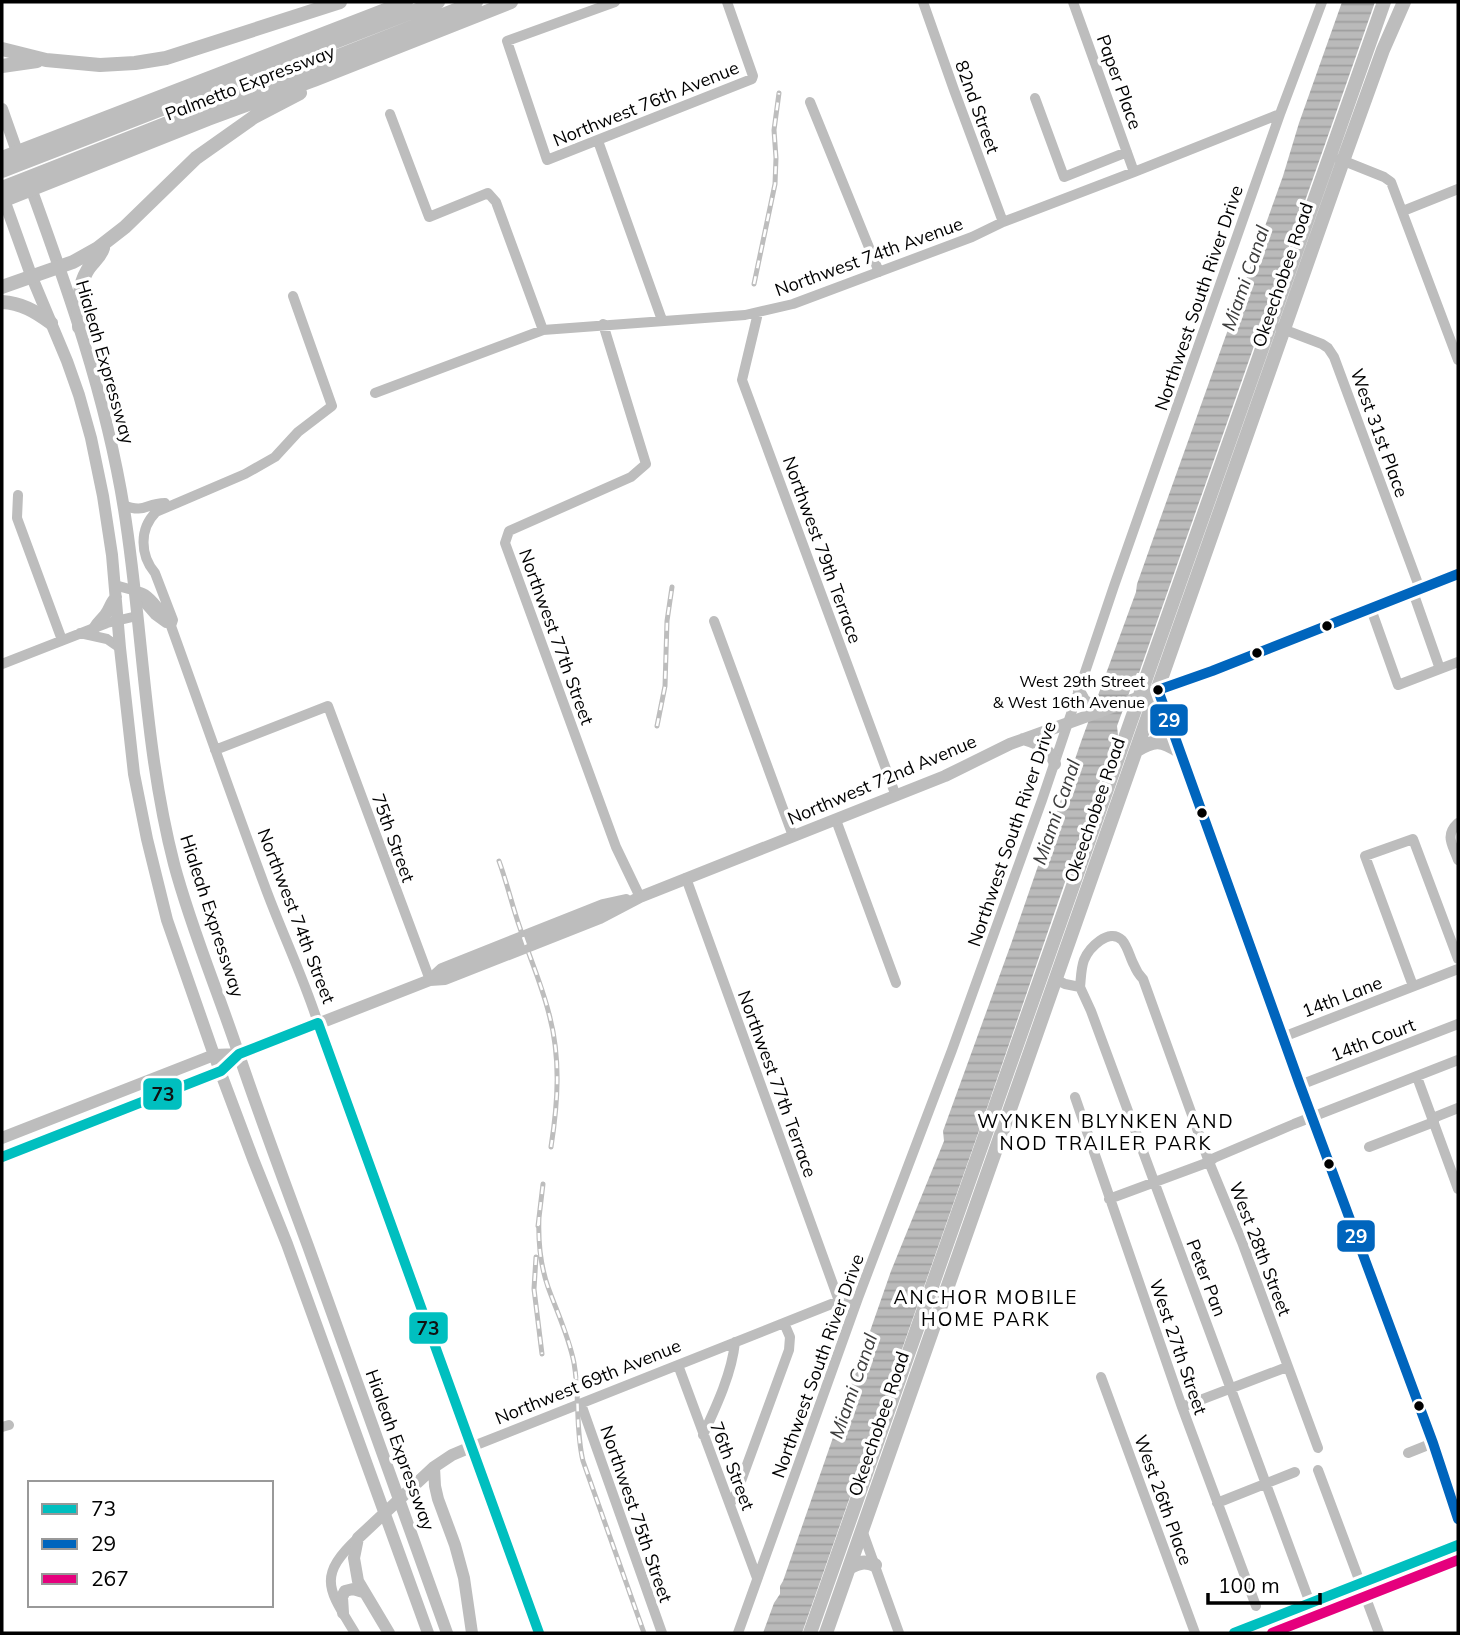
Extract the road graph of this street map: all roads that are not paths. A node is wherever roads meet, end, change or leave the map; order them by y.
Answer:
1 (406, 2) edge
2 (438, 2) edge
3 (476, 2) edge
4 (511, 2) edge
5 (615, 2) edge
6 (727, 2) edge
7 (923, 2) edge
8 (1073, 2) edge
9 (1322, 2) edge
10 (1384, 2) edge
11 (1404, 2) edge
12 (332, 4) edge
13 (345, 46) junction
14 (2, 49) edge
15 (46, 60) junction
16 (2, 66) edge
17 (310, 68) junction
18 (1035, 98) dead end
19 (810, 102) dead end
20 (2, 109) edge
21 (390, 114) dead end
22 (1280, 114) junction
23 (598, 141) junction
24 (34, 151) junction
25 (1127, 152) junction
26 (1329, 155) junction
27 (2, 158) edge
28 (1343, 161) junction
29 (2, 171) edge
30 (1134, 172) junction
31 (44, 178) junction
32 (2, 188) edge
33 (1458, 189) edge
34 (2, 194) edge
35 (2, 201) edge
36 (1403, 211) junction
37 (1003, 222) junction
38 (104, 244) junction
39 (59, 267) junction
40 (879, 272) junction
41 (32, 275) junction
42 (2, 286) edge
43 (293, 296) dead end
44 (2, 302) edge
45 (758, 313) junction
46 (662, 320) junction
47 (51, 323) junction
48 (603, 324) junction
49 (1269, 324) junction
50 (79, 327) junction
51 (1284, 329) junction
52 (543, 330) junction
53 (1458, 360) edge
54 (375, 393) dead end
55 (18, 495) dead end
56 (172, 504) junction
57 (123, 505) junction
58 (151, 569) junction
59 (1458, 574) edge
60 (116, 591) junction
61 (1417, 591) junction
62 (135, 592) junction
63 (1371, 609) junction
64 (137, 616) junction
65 (117, 620) junction
66 (166, 620) junction
67 (714, 621) dead end
68 (95, 627) junction
69 (80, 633) junction
70 (62, 640) junction
71 (120, 648) junction
72 (1458, 662) edge
73 (2, 664) edge
74 (1440, 669) junction
75 (1158, 690) junction
76 (1082, 696) junction
77 (1133, 699) junction
78 (1094, 714) junction
79 (1068, 724) junction
80 (1023, 739) junction
81 (215, 750) junction
82 (1137, 750) junction
83 (1179, 751) junction
84 (1055, 764) junction
85 (896, 796) junction
86 (836, 820) junction
87 (1458, 823) edge
88 (793, 836) junction
89 (1458, 860) edge
90 (686, 878) junction
91 (640, 897) junction
92 (1458, 959) edge
93 (1458, 969) edge
94 (430, 979) junction
95 (1057, 980) junction
96 (895, 983) dead end
97 (1413, 986) junction
98 (1080, 987) junction
99 (318, 1023) junction
100 (1458, 1024) edge
101 (1283, 1037) junction
102 (239, 1054) junction
103 (214, 1055) junction
104 (1458, 1060) edge
105 (220, 1071) junction
106 (1417, 1077) junction
107 (1300, 1085) junction
108 (109, 1096) junction
109 (1075, 1097) dead end
110 (1458, 1108) edge
111 (1312, 1117) junction
112 (1434, 1120) junction
113 (62, 1134) junction
114 (7, 1136) edge
115 (1369, 1147) dead end
116 (18, 1151) junction
117 (2, 1157) edge
118 (1209, 1162) junction
119 (1153, 1182) junction
120 (1458, 1189) edge
121 (1109, 1199) junction
122 (858, 1298) junction
123 (839, 1301) junction
124 (784, 1323) junction
125 (734, 1342) junction
126 (678, 1366) junction
127 (1287, 1367) junction
128 (1101, 1377) dead end
129 (1231, 1388) junction
130 (581, 1404) junction
131 (1182, 1407) junction
132 (703, 1435) junction
133 (1433, 1443) junction
134 (471, 1447) junction
135 (1318, 1448) dead end
136 (1408, 1452) dead end
137 (434, 1466) junction
138 (1318, 1470) dead end
139 (1295, 1472) dead end
140 (1265, 1484) junction
141 (413, 1486) junction
142 (859, 1493) junction
143 (438, 1499) junction
144 (1217, 1503) junction
145 (730, 1504) junction
146 (1458, 1519) edge
147 (862, 1530) junction
148 (358, 1538) junction
149 (1458, 1545) edge
150 (875, 1566) junction
151 (849, 1568) junction
152 (757, 1578) junction
153 (1361, 1583) junction
154 (363, 1592) junction
155 (1310, 1603) junction
156 (1256, 1606) dead end
157 (343, 1613) junction
158 (1256, 1629) edge
159 (355, 1633) edge
160 (389, 1633) edge
161 (428, 1633) edge
162 (447, 1633) edge
163 (472, 1633) edge
164 (539, 1633) edge
165 (662, 1633) edge
166 (738, 1633) edge
167 (810, 1633) edge
168 (826, 1633) edge
169 (899, 1633) edge
170 (1195, 1633) edge
171 (1234, 1633) edge
172 (1379, 1633) edge

1 - 13 highway, Palmetto Expressway
2 - 13 highway
3 - 13 highway
4 - 13 highway, Palmetto Expressway
5 - 23 street, Northwest 76th Avenue
6 - 23 street, Northwest 76th Avenue
7 - 37 street, 82nd Street
8 - 25 street, Paper Place
9 - 22 street, Northwest South River Drive
10 - 26 highway, Okeechobee Road
11 - 28 highway, Okeechobee Road
12 - 15 highway
13 - 17 highway, Palmetto Expressway
13 - 17 highway, Palmetto Expressway
14 - 15 highway
15 - 16 highway
17 - 24 highway, Palmetto Expressway
17 - 31 highway, Palmetto Expressway
17 - 38 highway
18 - 25 street
19 - 40 street
20 - 39 main road, Hialeah Expressway
21 - 52 street
22 - 30 street, Northwest 74th Avenue
22 - 76 street, Northwest South River Drive
23 - 46 street
24 - 27 highway, Palmetto Expressway
24 - 29 highway
25 - 30 street, Paper Place
26 - 28 street
26 - 49 highway, Okeechobee Road
28 - 36 street
28 - 51 highway, Okeechobee Road
30 - 37 street, Northwest 74th Avenue
31 - 32 highway
31 - 35 highway, Palmetto Expressway
33 - 36 street
34 - 41 main road, Hialeah Expressway
36 - 53 street
37 - 40 street, Northwest 74th Avenue
38 - 39 highway
38 - 50 highway
39 - 41 highway
39 - 50 main road, Hialeah Expressway
40 - 45 street, Northwest 74th Avenue
41 - 42 highway
41 - 47 main road, Hialeah Expressway
43 - 56 street
44 - 47 highway
45 - 46 street, Northwest 74th Avenue
45 - 85 street, Northwest 79th Terrace
46 - 48 street, Northwest 74th Avenue
47 - 60 main road, Hialeah Expressway
48 - 52 street, Northwest 74th Avenue
48 - 91 street, Northwest 77th Street
49 - 51 street, West 31st Place
49 - 77 highway, Okeechobee Road
50 - 57 main road, Hialeah Expressway
51 - 61 street, West 31st Place
51 - 75 highway, Okeechobee Road
52 - 54 street, Northwest 74th Avenue
55 - 70 street
56 - 57 street
56 - 58 street, Northwest 74th Street
57 - 62 main road, Hialeah Expressway
58 - 66 street, Northwest 74th Street
58 - 66 street, Northwest 74th Street
59 - 61 main road, Northwest 72nd Avenue
60 - 62 street
60 - 65 main road, Hialeah Expressway
60 - 68 main road
61 - 63 main road, Northwest 72nd Avenue
61 - 74 street, West 31st Place
62 - 64 main road, Hialeah Expressway
62 - 66 street
63 - 74 street
63 - 75 main road, Northwest 72nd Avenue
64 - 65 street
64 - 102 main road, Hialeah Expressway
65 - 68 street
65 - 71 main road, Hialeah Expressway
66 - 81 street, Northwest 74th Street
67 - 88 street
68 - 69 street
69 - 70 street
69 - 71 street
70 - 73 street
71 - 103 main road, Hialeah Expressway
72 - 74 street
75 - 77 main road, Northwest 72nd Avenue
75 - 82 highway, Okeechobee Road
75 - 83 street
76 - 78 main road
76 - 79 street, Northwest South River Drive
77 - 78 main road, Northwest 72nd Avenue
77 - 142 highway, Okeechobee Road
78 - 79 main road, Northwest 72nd Avenue
79 - 80 main road, Northwest 72nd Avenue
79 - 84 street, Northwest South River Drive
80 - 84 main road
80 - 85 main road, Northwest 72nd Avenue
81 - 94 street, 75th Street
81 - 99 street, Northwest 74th Street
82 - 83 highway
82 - 95 highway, Okeechobee Road
83 - 101 street
84 - 122 street, Northwest South River Drive
85 - 86 main road, Northwest 72nd Avenue
86 - 88 main road, Northwest 72nd Avenue
86 - 96 street
87 - 89 street
88 - 90 main road, Northwest 72nd Avenue
90 - 91 main road, Northwest 72nd Avenue
90 - 123 street, Northwest 77th Terrace
91 - 94 main road, Northwest 72nd Avenue
92 - 97 street
93 - 97 street, 14th Lane
94 - 99 main road, Northwest 72nd Avenue
95 - 98 street
95 - 147 highway, Okeechobee Road
97 - 101 street, 14th Lane
98 - 118 street, West 28th Street
98 - 119 street, Peter Pan
99 - 102 main road, Northwest 72nd Avenue
99 - 134 main road, Northwest 74th Street
100 - 107 street, 14th Court
101 - 107 street
102 - 103 main road, Northwest 72nd Avenue
102 - 105 main road, Northwest 72nd Avenue
102 - 162 main road, Hialeah Expressway
103 - 105 main road, Hialeah Expressway
103 - 108 main road, Northwest 72nd Avenue
104 - 106 street
105 - 113 main road, Northwest 72nd Avenue
105 - 161 main road, Hialeah Expressway
106 - 111 street
106 - 112 street
107 - 111 street
108 - 113 main road
108 - 114 main road, Northwest 72nd Avenue
109 - 121 street, West 27th Street
110 - 112 street
111 - 118 street
111 - 133 street
112 - 115 street
112 - 120 street
113 - 116 main road, Northwest 72nd Avenue
114 - 116 main road
116 - 117 main road, Northwest 72nd Avenue
118 - 119 street
118 - 127 street, West 28th Street
119 - 121 street
119 - 129 street, Peter Pan
121 - 131 street, West 27th Street
122 - 123 street, Northwest 69th Avenue
122 - 152 street, Northwest South River Drive
123 - 124 street, Northwest 69th Avenue
124 - 125 street, Northwest 69th Avenue
124 - 145 street
125 - 126 street, Northwest 69th Avenue
125 - 132 street
126 - 130 street, Northwest 69th Avenue
126 - 132 street, 76th Street
127 - 129 street
127 - 135 street, West 28th Street
128 - 170 street, West 26th Place
129 - 131 street
129 - 140 street, Peter Pan
130 - 134 street, Northwest 69th Avenue
130 - 165 street, Northwest 75th Street
131 - 144 street, West 27th Street
132 - 145 street, 76th Street
133 - 136 street
133 - 146 street
134 - 137 main road, Northwest 69th Avenue
134 - 164 main road, Northwest 74th Street
137 - 141 main road, Northwest 69th Avenue
137 - 143 main road
138 - 153 street
139 - 140 street
140 - 144 street
140 - 155 street, Peter Pan
141 - 143 main road
141 - 148 main road, Northwest 69th Avenue
142 - 147 highway
142 - 167 highway, Okeechobee Road
143 - 163 main road
144 - 156 street, West 27th Street
145 - 152 street, 76th Street
147 - 150 street
147 - 151 highway, Okeechobee Road
148 - 154 main road
148 - 157 street, Northwest 69th Avenue
149 - 153 main road
150 - 151 highway
150 - 169 street
151 - 168 highway, Okeechobee Road
152 - 166 street, Northwest South River Drive
153 - 155 main road
153 - 172 street
154 - 157 main road
154 - 160 main road
155 - 158 main road
157 - 159 street
158 - 171 main road

